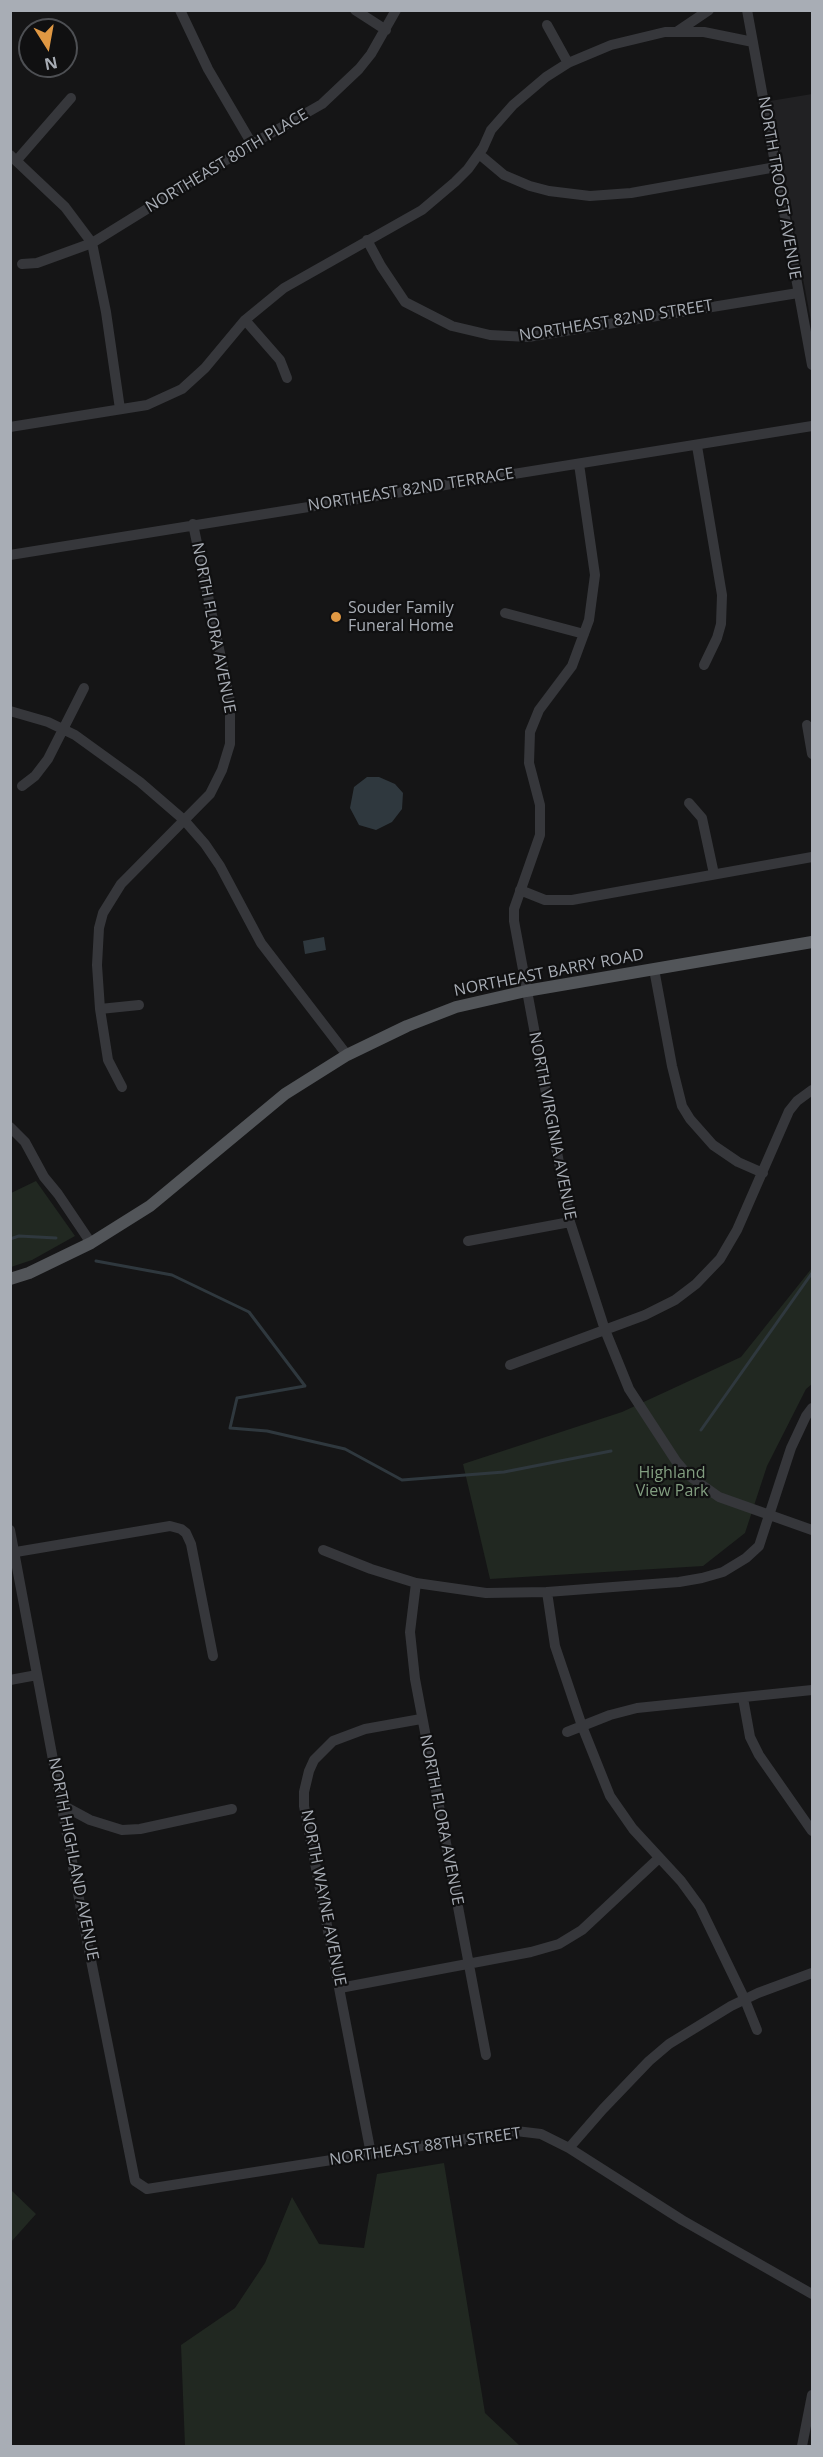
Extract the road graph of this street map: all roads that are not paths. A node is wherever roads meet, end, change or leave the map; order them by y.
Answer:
1 (180, 10) edge
2 (355, 10) edge
3 (396, 10) edge
4 (709, 10) edge
5 (747, 10) edge
6 (547, 25) dead end
7 (386, 30) junction
8 (678, 31) junction
9 (753, 42) junction
10 (568, 63) junction
11 (71, 98) dead end
12 (252, 144) junction
13 (479, 154) junction
14 (14, 157) edge
15 (776, 167) junction
16 (367, 240) junction
17 (92, 243) junction
18 (22, 264) dead end
19 (798, 293) junction
20 (245, 320) junction
21 (813, 365) edge
22 (287, 378) dead end
23 (120, 410) junction
24 (813, 426) edge
25 (10, 427) edge
26 (697, 446) junction
27 (579, 464) junction
28 (193, 524) junction
29 (10, 555) edge
30 (505, 613) dead end
31 (584, 634) junction
32 (704, 664) dead end
33 (84, 688) dead end
34 (10, 711) edge
35 (807, 725) dead end
36 (62, 728) junction
37 (813, 754) edge
38 (22, 786) dead end
39 (689, 803) dead end
40 (184, 820) junction
41 (813, 857) edge
42 (714, 874) junction
43 (520, 890) junction
44 (813, 942) edge
45 (654, 969) junction
46 (526, 991) junction
47 (139, 1005) dead end
48 (100, 1009) junction
49 (347, 1055) junction
50 (122, 1087) dead end
51 (813, 1090) edge
52 (10, 1126) edge
53 (763, 1173) junction
54 (570, 1222) junction
55 (468, 1241) dead end
56 (91, 1243) junction
57 (10, 1279) edge
58 (604, 1330) junction
59 (510, 1365) dead end
60 (813, 1408) edge
61 (771, 1515) junction
62 (10, 1530) edge
63 (813, 1530) edge
64 (323, 1550) dead end
65 (13, 1552) edge
66 (416, 1583) junction
67 (547, 1592) junction
68 (213, 1656) dead end
69 (38, 1675) junction
70 (10, 1680) edge
71 (813, 1690) edge
72 (743, 1698) junction
73 (421, 1719) junction
74 (582, 1726) junction
75 (567, 1732) dead end
76 (64, 1806) junction
77 (232, 1809) dead end
78 (813, 1831) edge
79 (659, 1858) junction
80 (469, 1963) junction
81 (813, 1973) edge
82 (340, 1988) junction
83 (745, 2000) junction
84 (757, 2031) dead end
85 (486, 2055) dead end
86 (569, 2148) junction
87 (371, 2154) junction
88 (140, 2186) joint
89 (813, 2294) edge
90 (813, 2394) edge
91 (802, 2446) edge

1 - 12 street
2 - 7 street
3 - 7 street, NORTHEAST 80TH PLACE
4 - 8 street
5 - 9 street, NORTH TROOST AVENUE
6 - 10 street
7 - 12 street, NORTHEAST 80TH PLACE
8 - 9 street
8 - 10 street
9 - 15 street, NORTH TROOST AVENUE
10 - 13 street
11 - 14 street
12 - 17 street, NORTHEAST 80TH PLACE
13 - 15 street
13 - 16 street
14 - 17 street
15 - 19 street, NORTH TROOST AVENUE
16 - 19 street, NORTHEAST 82ND STREET
16 - 20 street
17 - 18 street, NORTHEAST 80TH PLACE
17 - 23 street
19 - 21 street, NORTH TROOST AVENUE
20 - 22 street
20 - 23 street
23 - 25 street
24 - 26 street, NORTHEAST 82ND TERRACE
26 - 27 street, NORTHEAST 82ND TERRACE
26 - 32 street
27 - 28 street, NORTHEAST 82ND TERRACE
27 - 31 street, NORTH VIRGINIA AVENUE
28 - 29 street, NORTHEAST 82ND TERRACE
28 - 40 street, NORTH FLORA AVENUE
30 - 31 street
31 - 43 street, NORTH VIRGINIA AVENUE
33 - 36 street
34 - 36 street
35 - 37 street
36 - 38 street
36 - 40 street
39 - 42 street
40 - 48 street, NORTH FLORA AVENUE
40 - 49 street
41 - 42 street
42 - 43 street
43 - 46 street, NORTH VIRGINIA AVENUE
44 - 45 main road, NORTHEAST BARRY ROAD
45 - 46 main road, NORTHEAST BARRY ROAD
45 - 53 street
46 - 49 main road, NORTHEAST BARRY ROAD
46 - 54 street, NORTH VIRGINIA AVENUE
47 - 48 street
48 - 50 street, NORTH FLORA AVENUE
49 - 56 main road, NORTHEAST BARRY ROAD
51 - 53 street
52 - 56 street
53 - 58 street
54 - 55 street
54 - 58 street, NORTH VIRGINIA AVENUE
56 - 57 main road, NORTHEAST BARRY ROAD
58 - 59 street
58 - 61 street, NORTH VIRGINIA AVENUE
60 - 61 street
61 - 63 street, NORTH VIRGINIA AVENUE
61 - 67 street
62 - 65 street, NORTH HIGHLAND AVENUE
64 - 66 street
65 - 68 street
65 - 69 street, NORTH HIGHLAND AVENUE
66 - 67 street
66 - 73 street, NORTH FLORA AVENUE
67 - 74 street
69 - 70 street
69 - 76 street, NORTH HIGHLAND AVENUE
71 - 72 street
72 - 74 street
72 - 78 street
73 - 80 street, NORTH FLORA AVENUE
73 - 82 street, NORTH WAYNE AVENUE
74 - 75 street
74 - 79 street
76 - 77 street
76 - 88 street, NORTH HIGHLAND AVENUE
79 - 80 street
79 - 83 street
80 - 82 street
80 - 85 street, NORTH FLORA AVENUE
81 - 83 street
82 - 87 street, NORTH WAYNE AVENUE
83 - 84 street
83 - 86 street
86 - 87 street, NORTHEAST 88TH STREET
86 - 89 street, NORTHEAST 88TH STREET
87 - 88 street, NORTHEAST 88TH STREET
90 - 91 street

